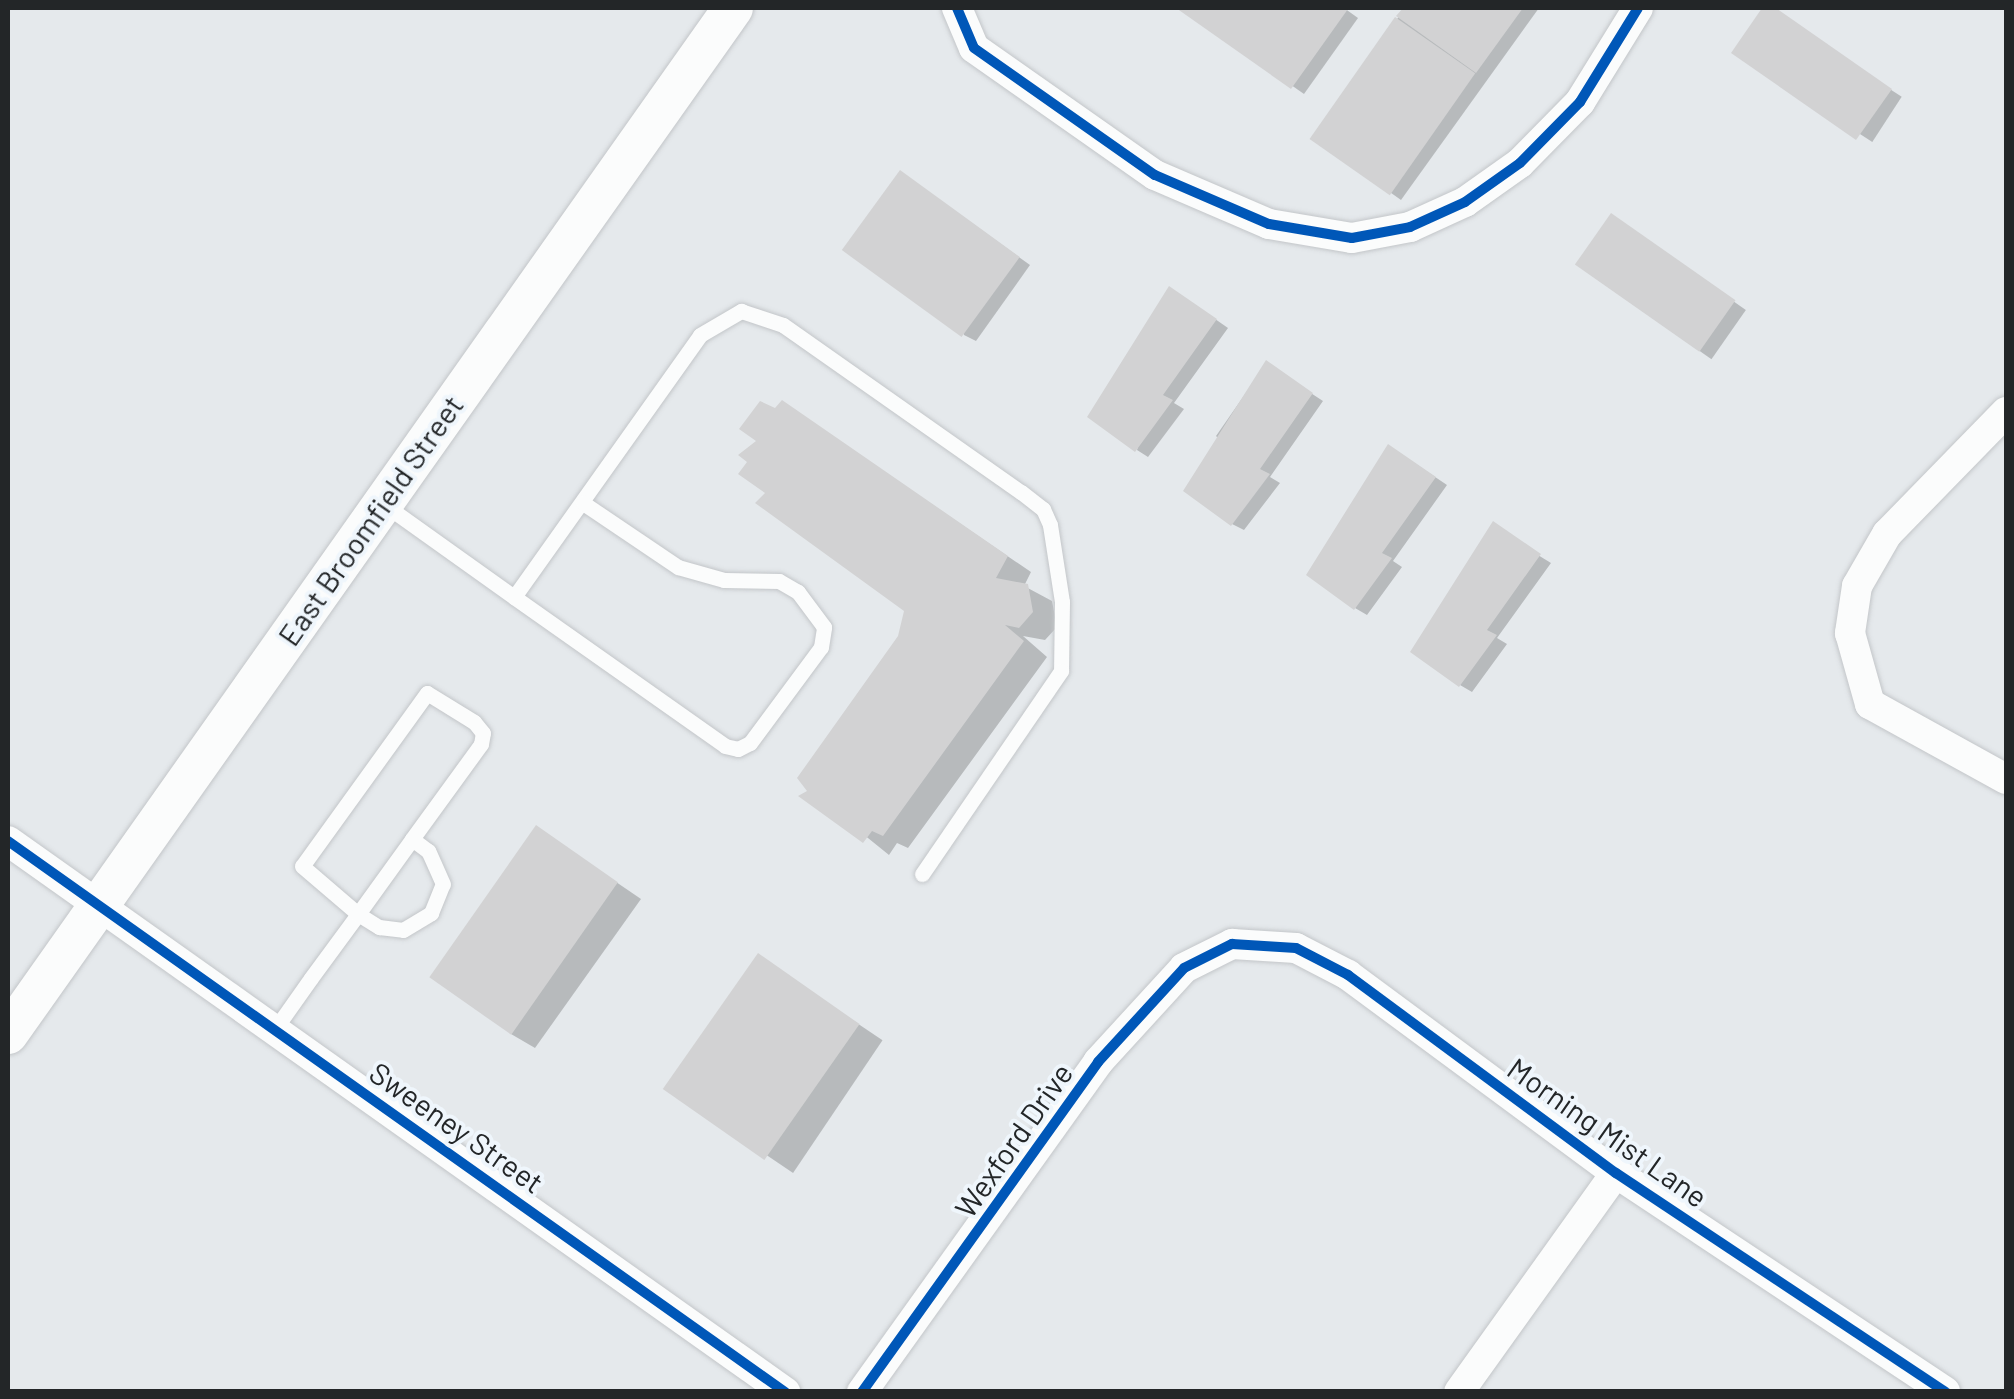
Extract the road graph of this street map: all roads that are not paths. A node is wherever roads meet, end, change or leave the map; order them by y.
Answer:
1 (733, 8) edge
2 (958, 8) edge
3 (1638, 8) edge
4 (2006, 412) edge
5 (382, 503) junction
6 (583, 503) junction
7 (514, 596) junction
8 (2006, 779) edge
9 (412, 839) junction
10 (8, 841) edge
11 (922, 874) dead end
12 (100, 904) junction
13 (358, 914) junction
14 (1232, 944) joint
15 (275, 1029) junction
16 (8, 1034) edge
17 (1616, 1173) junction
18 (786, 1392) edge
19 (862, 1392) edge
20 (1459, 1392) edge
21 (1945, 1392) edge

1 - 5 main road, East Broomfield Street
2 - 3 street
4 - 8 street
5 - 7 lane
5 - 12 main road, East Broomfield Street
6 - 7 lane
6 - 7 lane
6 - 11 lane
9 - 13 lane
9 - 13 lane
9 - 13 lane
10 - 12 street, Sweeney Street
12 - 15 street, Sweeney Street
12 - 16 main road, East Broomfield Street
13 - 15 lane
14 - 17 street, Morning Mist Lane
14 - 19 street, Wexford Drive
15 - 18 street, Sweeney Street
17 - 20 street, Morning Mist Lane
17 - 21 street, Morning Mist Lane

